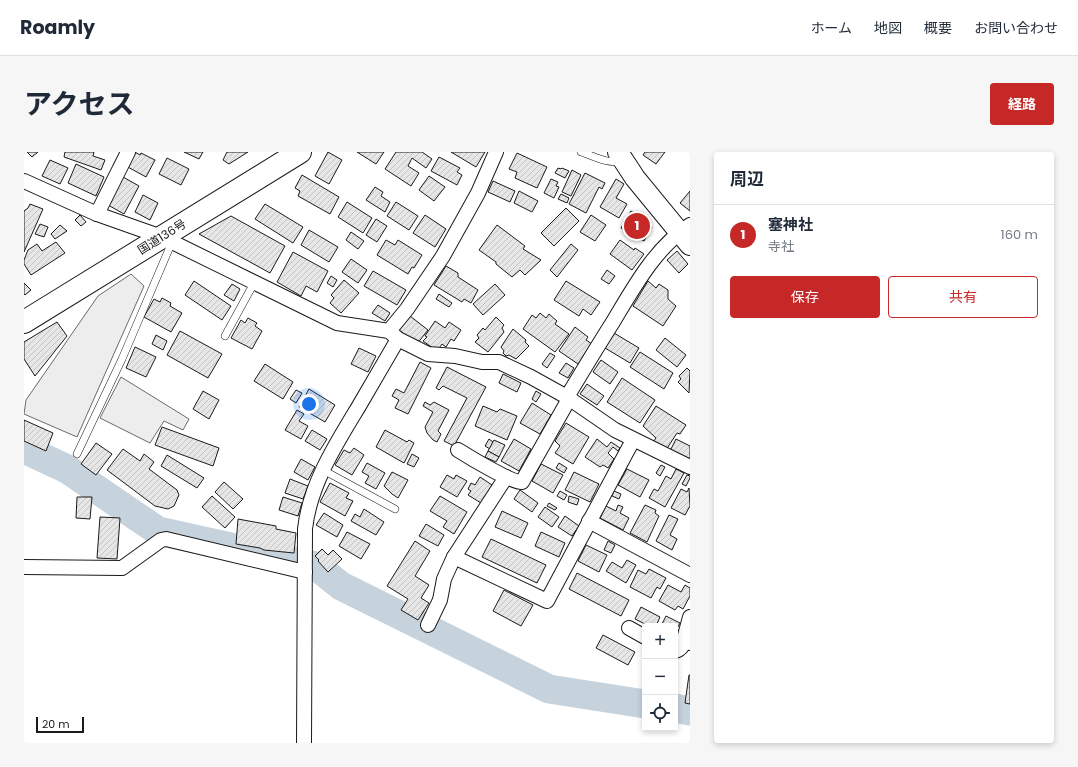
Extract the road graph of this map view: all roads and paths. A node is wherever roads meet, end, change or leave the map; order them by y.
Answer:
1 (128, 152) edge
2 (300, 152) edge
3 (496, 152) edge
4 (581, 152) edge
5 (621, 156) edge
6 (24, 181) edge
7 (97, 214) junction
8 (686, 234) edge
9 (167, 239) junction
10 (254, 283) junction
11 (24, 322) edge
12 (393, 335) junction
13 (224, 336) dead end
14 (568, 398) junction
15 (633, 440) junction
16 (458, 450) dead end
17 (78, 454) dead end
18 (690, 467) edge
19 (323, 470) junction
20 (506, 477) junction
21 (395, 509) dead end
22 (590, 521) junction
23 (454, 557) junction
24 (24, 567) edge
25 (305, 572) junction
26 (690, 575) edge
27 (690, 617) edge
28 (428, 625) dead end
29 (629, 628) dead end
30 (642, 635) edge
31 (687, 641) edge
32 (678, 650) edge
33 (304, 743) edge

1 - 7 street
2 - 9 highway, 国道136号
3 - 12 street
4 - 5 lane
5 - 8 street
6 - 7 street
7 - 9 street
8 - 14 street
9 - 10 street
9 - 11 highway, 国道136号
9 - 17 lane
10 - 12 street
10 - 13 lane
12 - 14 street
12 - 19 street
14 - 15 street
14 - 20 street
15 - 18 street
15 - 22 street
16 - 20 street
19 - 21 lane
19 - 25 street
20 - 23 street
22 - 23 street
22 - 26 street
23 - 28 street
24 - 25 street
25 - 33 street
27 - 31 street
29 - 30 street
31 - 32 street

